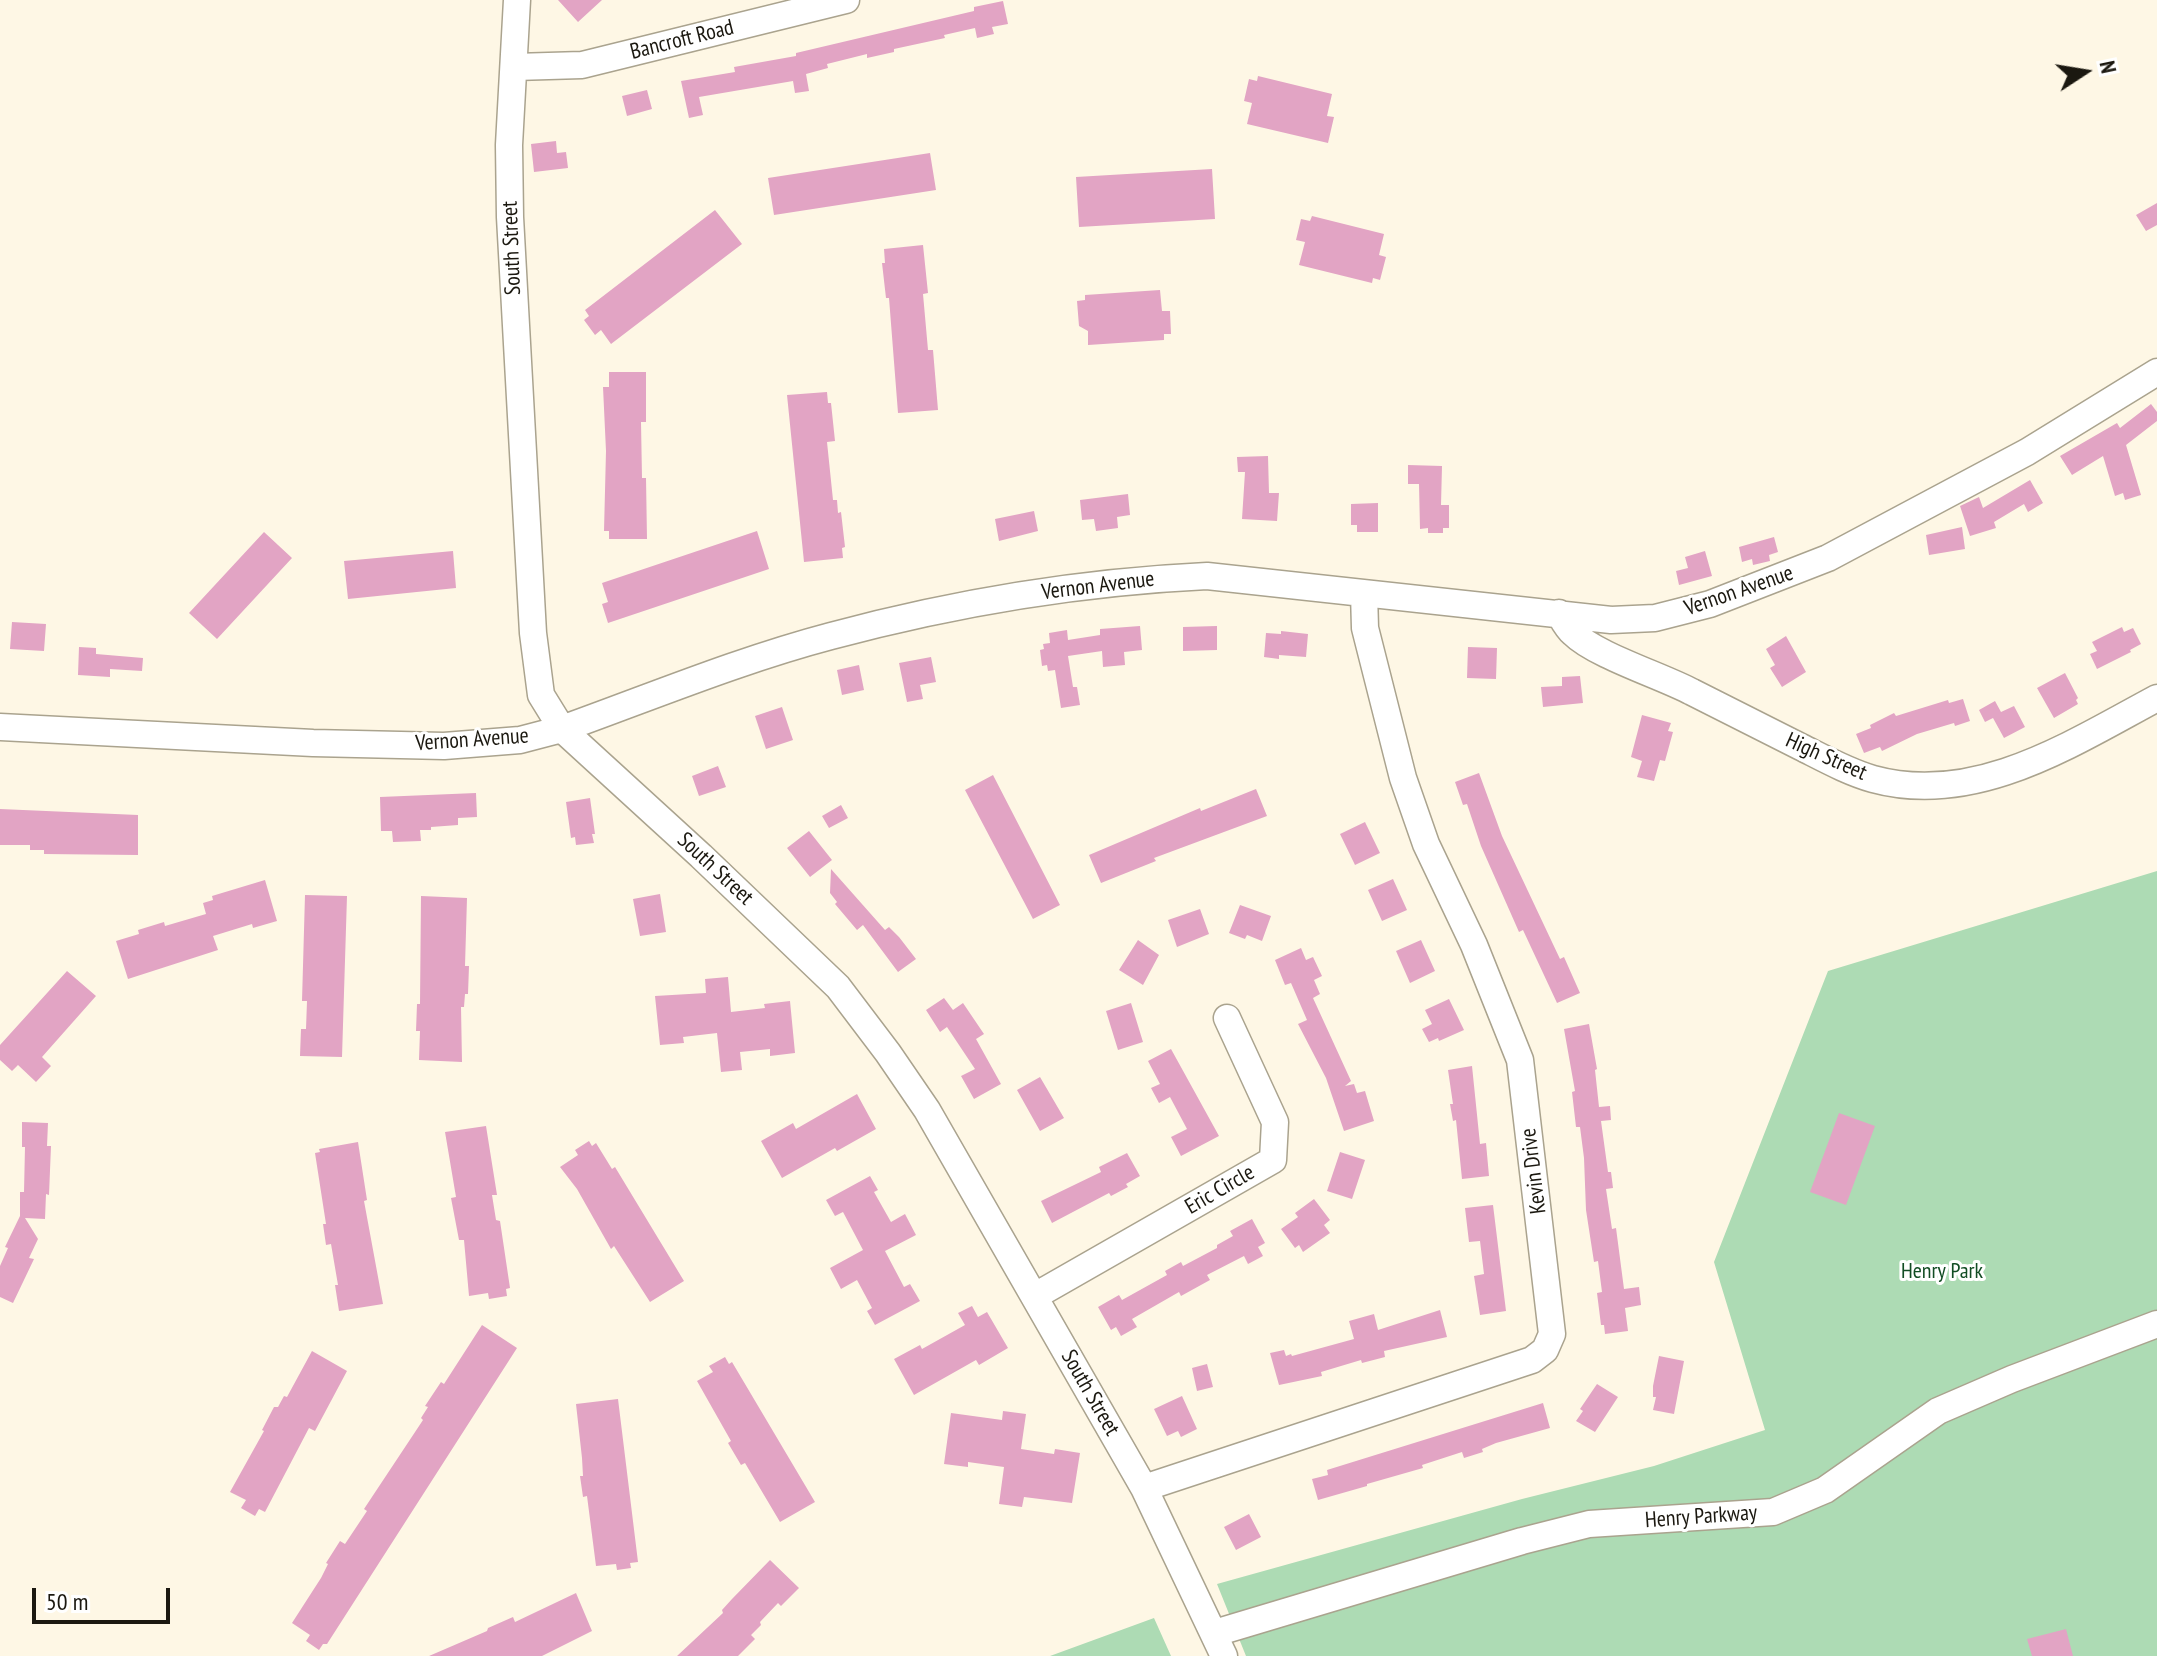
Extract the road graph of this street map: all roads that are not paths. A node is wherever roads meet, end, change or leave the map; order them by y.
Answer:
1 (517, 0) edge
2 (846, 0) edge
3 (515, 67) junction
4 (2157, 372) edge
5 (1364, 593) junction
6 (1559, 613) junction
7 (2157, 698) edge
8 (0, 727) edge
9 (562, 729) junction
10 (1227, 1018) dead end
11 (1035, 1296) junction
12 (2157, 1324) edge
13 (1144, 1488) junction
14 (1220, 1644) edge

1 - 3 street, South Street
2 - 3 street, Bancroft Road
3 - 9 street, South Street
4 - 6 street, Vernon Avenue
5 - 6 street, Vernon Avenue
5 - 9 street, Vernon Avenue
5 - 13 street, Kevin Drive
6 - 7 street, High Street
8 - 9 street, Vernon Avenue
9 - 11 street, South Street
10 - 11 street, Eric Circle
11 - 13 street, South Street
12 - 14 street, Henry Parkway
13 - 14 street, South Street

